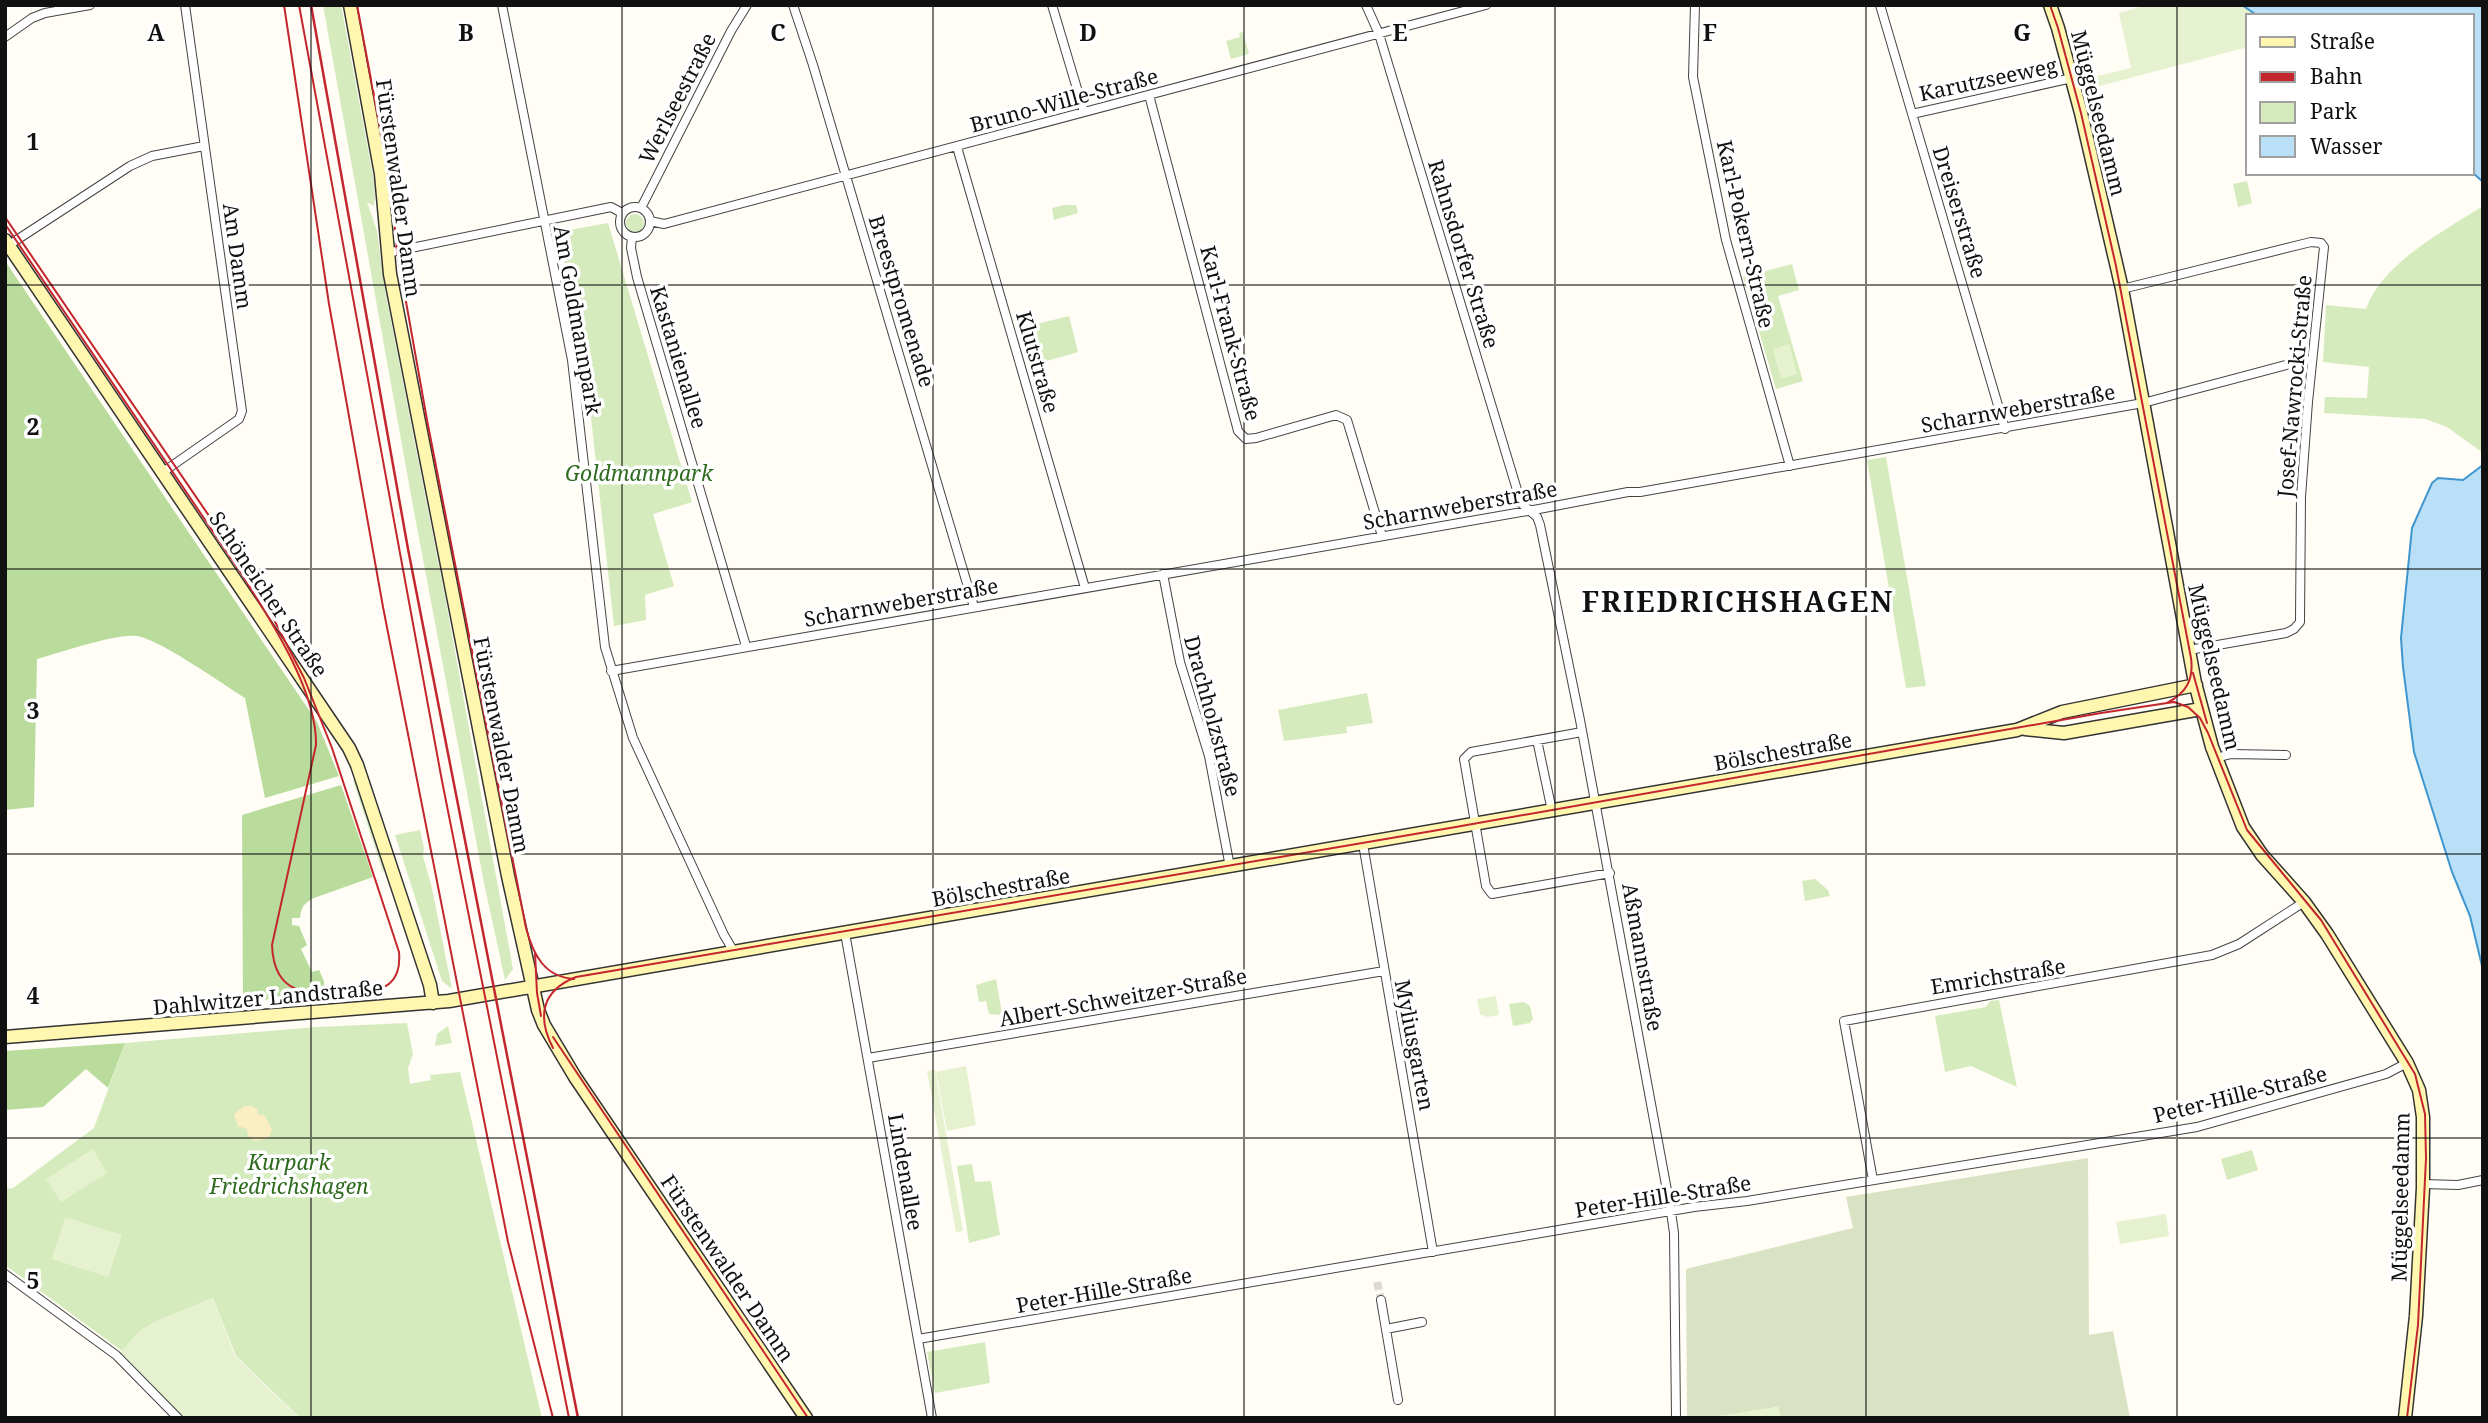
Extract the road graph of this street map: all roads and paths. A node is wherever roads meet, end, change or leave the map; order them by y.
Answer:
1 (90, 5) edge
2 (185, 5) edge
3 (350, 5) edge
4 (502, 5) edge
5 (747, 5) edge
6 (793, 5) edge
7 (1052, 5) edge
8 (1366, 5) edge
9 (1486, 5) edge
10 (1695, 5) edge
11 (1880, 5) edge
12 (2050, 5) edge
13 (1379, 33) junction
14 (5, 37) edge
15 (2072, 78) junction
16 (1149, 95) junction
17 (1084, 112) junction
18 (1912, 114) junction
19 (204, 146) junction
20 (957, 147) junction
21 (846, 177) junction
22 (641, 208) junction
23 (622, 213) junction
24 (543, 221) junction
25 (650, 221) junction
26 (632, 237) junction
27 (7, 243) edge
28 (387, 253) junction
29 (2122, 289) junction
30 (2312, 361) junction
31 (2143, 403) junction
32 (2005, 429) junction
33 (1790, 466) junction
34 (163, 472) junction
35 (1530, 510) junction
36 (1382, 536) junction
37 (1163, 574) junction
38 (1085, 588) junction
39 (974, 607) junction
40 (746, 646) junction
41 (2189, 650) junction
42 (611, 671) junction
43 (2196, 685) junction
44 (2201, 709) junction
45 (2021, 729) junction
46 (1582, 732) junction
47 (1537, 740) junction
48 (2286, 755) dead end
49 (2216, 758) junction
50 (1596, 804) junction
51 (1552, 811) junction
52 (1476, 824) junction
53 (1363, 844) junction
54 (1230, 867) junction
55 (1609, 873) junction
56 (2304, 902) junction
57 (845, 933) junction
58 (734, 952) junction
59 (1384, 971) junction
60 (533, 986) junction
61 (433, 1003) junction
62 (5, 1037) edge
63 (868, 1058) junction
64 (2407, 1063) junction
65 (1873, 1180) junction
66 (2483, 1180) edge
67 (2423, 1184) junction
68 (1671, 1212) junction
69 (1433, 1252) junction
70 (5, 1274) edge
71 (1381, 1300) tunnel mouth
72 (1422, 1322) dead end
73 (1386, 1329) junction
74 (918, 1339) junction
75 (1398, 1400) dead end
76 (178, 1418) edge
77 (806, 1418) edge
78 (932, 1418) edge
79 (1676, 1418) edge
80 (2405, 1418) edge

1 - 14 street
2 - 19 street, Am Damm
3 - 28 main road, Fürstenwalder Damm
4 - 24 street, Am Goldmannpark
5 - 22 street, Werlseestraße
6 - 21 street, Breestpromenade
7 - 17 street
8 - 13 street, Rahnsdorfer Straße
9 - 13 street, Bruno-Wille-Straße
10 - 33 street, Karl-Pokern-Straße
11 - 18 street, Dreiserstraße
12 - 15 main road, Müggelseedamm
13 - 16 street, Bruno-Wille-Straße
13 - 35 street, Rahnsdorfer Straße
15 - 18 street, Karutzseeweg
15 - 29 main road, Müggelseedamm
16 - 17 street, Bruno-Wille-Straße
16 - 36 street, Karl-Frank-Straße
17 - 20 street, Bruno-Wille-Straße
18 - 32 street, Dreiserstraße
19 - 27 street
19 - 34 street, Am Damm
20 - 21 street, Bruno-Wille-Straße
20 - 38 street, Klutstraße
21 - 25 street, Bruno-Wille-Straße
21 - 39 street, Breestpromenade
22 - 23 street
22 - 25 street
23 - 24 street
23 - 26 street
24 - 28 street
24 - 42 street, Am Goldmannpark
25 - 26 street
26 - 40 street, Kastanienallee
27 - 34 main road, Schöneicher Straße
28 - 60 main road, Fürstenwalder Damm
29 - 30 street, Josef-Nawrocki-Straße
29 - 31 main road, Müggelseedamm
30 - 31 street, Scharnweberstraße
30 - 41 street, Josef-Nawrocki-Straße
31 - 32 street, Scharnweberstraße
31 - 41 main road, Müggelseedamm
32 - 33 street, Scharnweberstraße
33 - 35 street, Scharnweberstraße
34 - 61 main road, Schöneicher Straße
35 - 36 street, Scharnweberstraße
35 - 46 street, Aßmannstraße
36 - 37 street, Scharnweberstraße
37 - 38 street, Scharnweberstraße
37 - 54 street, Drachholzstraße
38 - 39 street, Scharnweberstraße
39 - 40 street, Scharnweberstraße
40 - 42 street, Scharnweberstraße
41 - 43 main road, Müggelseedamm
42 - 58 street, Am Goldmannpark
43 - 44 main road, Müggelseedamm
43 - 45 main road, Bölschestraße
44 - 45 main road, Bölschestraße
44 - 49 main road, Müggelseedamm
45 - 50 main road, Bölschestraße
46 - 47 street
46 - 50 street, Aßmannstraße
47 - 51 street
47 - 52 street
48 - 49 street
49 - 56 main road, Müggelseedamm
50 - 51 main road, Bölschestraße
50 - 55 street, Aßmannstraße
51 - 52 main road, Bölschestraße
52 - 53 main road, Bölschestraße
52 - 55 street
53 - 54 main road, Bölschestraße
53 - 59 street, Myliusgarten
54 - 57 main road, Bölschestraße
55 - 68 street, Aßmannstraße
56 - 64 main road, Müggelseedamm
56 - 65 street, Emrichstraße
57 - 58 main road, Bölschestraße
57 - 63 street, Lindenallee
58 - 60 main road, Bölschestraße
59 - 63 street, Albert-Schweitzer-Straße
59 - 69 street, Myliusgarten
60 - 61 main road, Dahlwitzer Landstraße
60 - 77 main road, Fürstenwalder Damm
61 - 62 main road, Dahlwitzer Landstraße
63 - 74 street, Lindenallee
64 - 65 street, Peter-Hille-Straße
64 - 67 main road, Müggelseedamm
65 - 68 street, Peter-Hille-Straße
66 - 67 street
67 - 80 main road, Müggelseedamm
68 - 69 street, Peter-Hille-Straße
68 - 79 street, Aßmannstraße
69 - 74 street, Peter-Hille-Straße
70 - 76 street
71 - 73 street
72 - 73 street
73 - 75 street
74 - 78 street, Lindenallee

